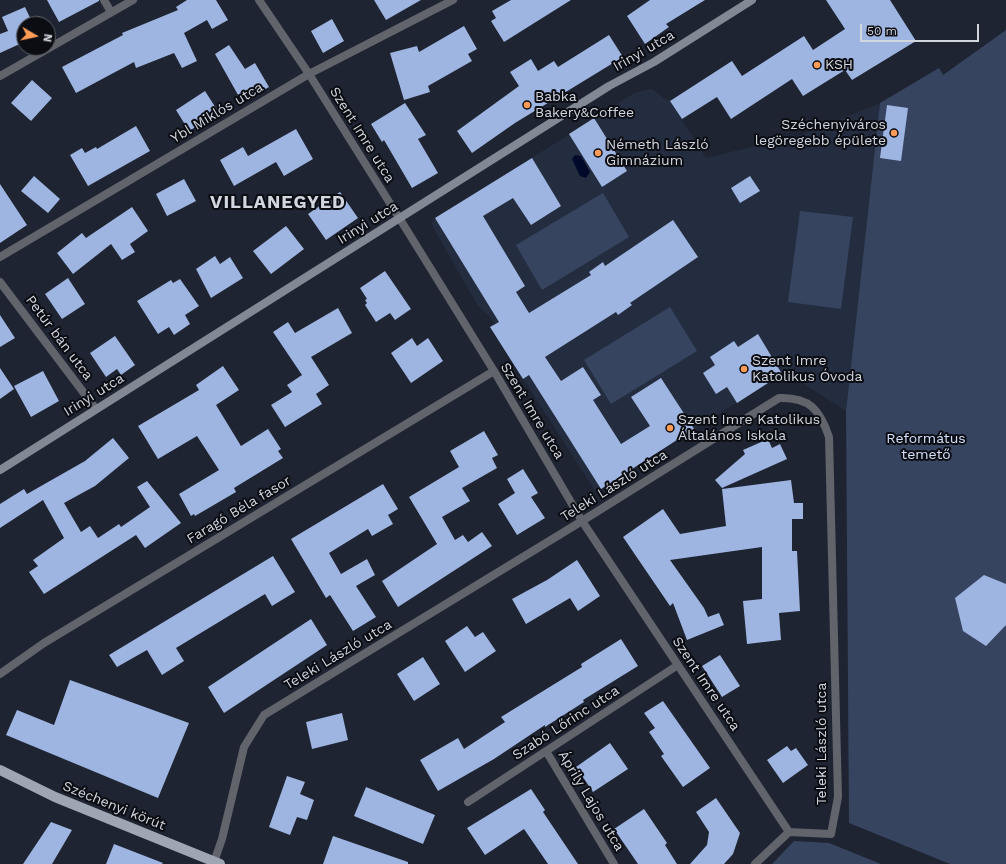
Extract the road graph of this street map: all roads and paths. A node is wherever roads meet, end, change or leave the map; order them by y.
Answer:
1 (104, 0) edge
2 (133, 0) edge
3 (259, 0) edge
4 (453, 0) edge
5 (752, 0) edge
6 (111, 12) junction
7 (309, 74) junction
8 (0, 76) edge
9 (399, 219) junction
10 (0, 258) edge
11 (0, 282) edge
12 (494, 372) junction
13 (96, 409) junction
14 (0, 470) edge
15 (582, 521) junction
16 (678, 665) junction
17 (0, 674) edge
18 (546, 751) junction
19 (0, 770) edge
20 (468, 802) dead end
21 (789, 832) junction
22 (217, 863) edge
23 (614, 864) edge
24 (756, 864) edge

1 - 6 street
2 - 6 street
3 - 7 street, Szent Imre utca
4 - 7 street, Ybl Miklós utca
5 - 9 street, Irinyi utca
6 - 8 street
7 - 9 street, Szent Imre utca
7 - 10 street, Ybl Miklós utca
9 - 12 street, Szent Imre utca
9 - 13 street, Irinyi utca
11 - 13 street, Petúr bán utca
12 - 15 street, Szent Imre utca
12 - 17 street, Faragó Béla fasor
13 - 14 street, Irinyi utca
15 - 16 street, Szent Imre utca
15 - 21 street, Teleki László utca
15 - 22 street, Teleki László utca
16 - 18 street, Szabó Lőrinc utca
16 - 21 street, Szent Imre utca
18 - 20 street, Szabó Lőrinc utca
18 - 23 street, Áprily Lajos utca
19 - 22 main road, Széchenyi körút
21 - 24 street

